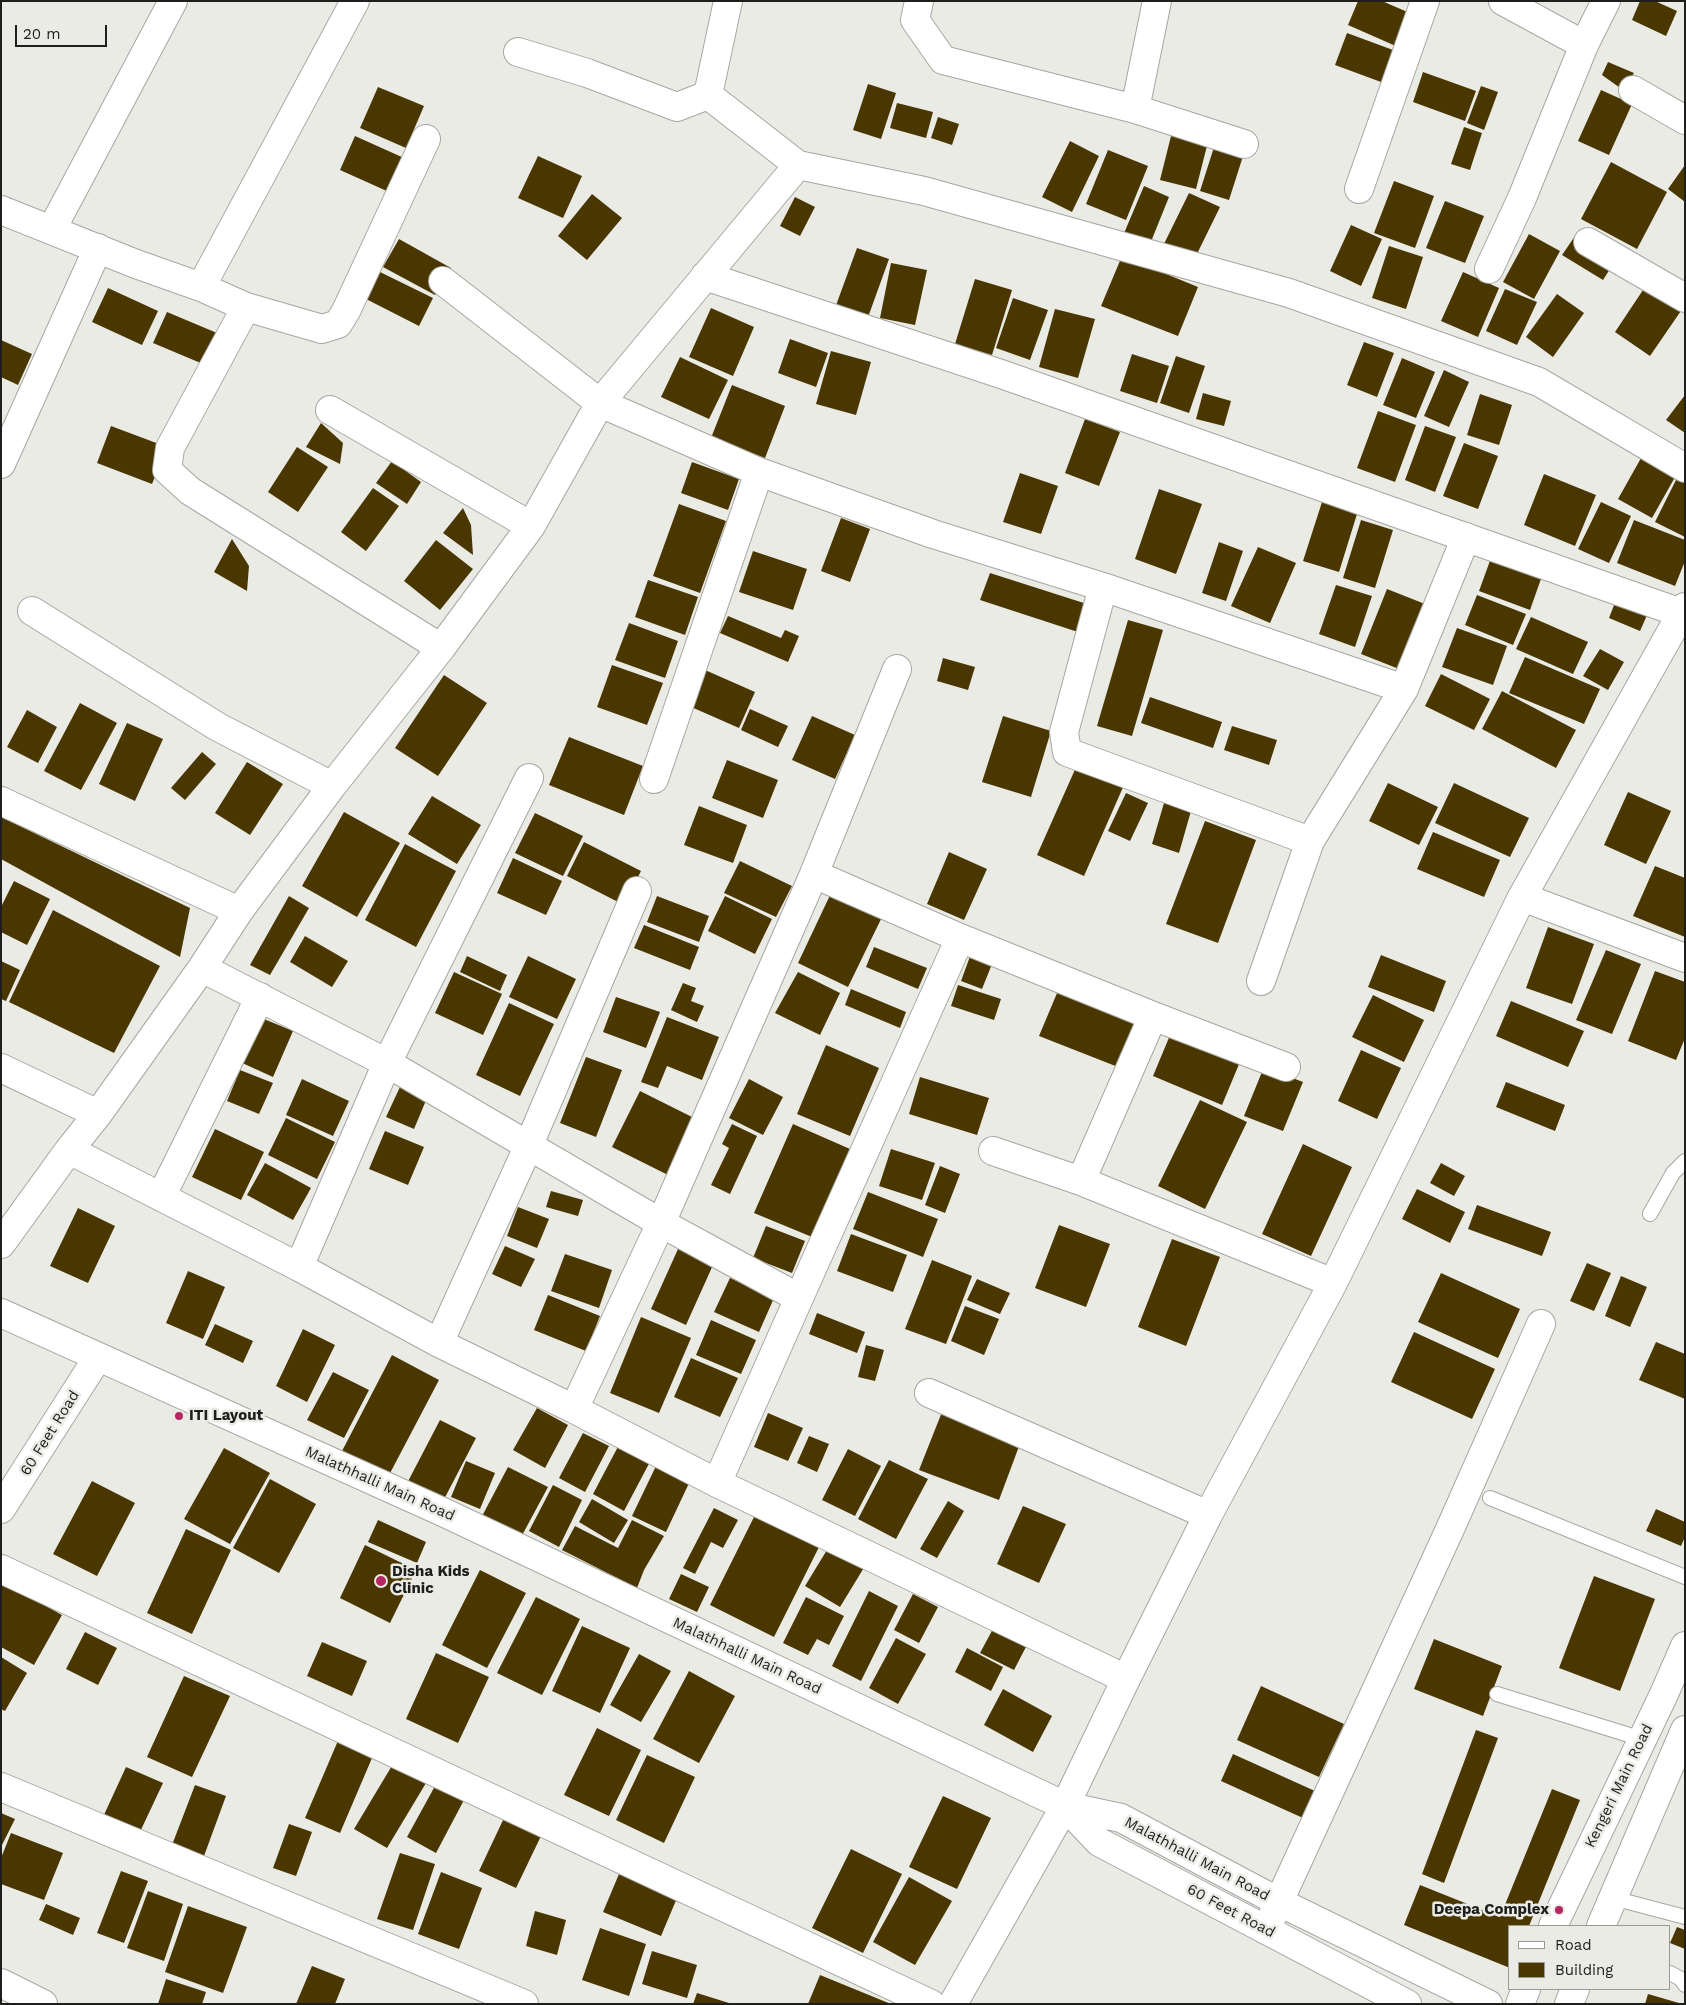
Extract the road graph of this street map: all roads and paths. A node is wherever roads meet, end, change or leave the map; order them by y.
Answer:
1 (173, 1) edge
2 (355, 1) edge
3 (728, 1) edge
4 (919, 1) edge
5 (1157, 1) edge
6 (1425, 1) edge
7 (1503, 1) edge
8 (1606, 1) edge
9 (1584, 45) junction
10 (518, 52) dead end
11 (1633, 90) dead end
12 (708, 96) junction
13 (1135, 109) junction
14 (1685, 120) edge
15 (426, 139) dead end
16 (1244, 144) dead end
17 (798, 165) junction
18 (1359, 189) dead end
19 (1, 210) edge
20 (52, 229) junction
21 (1588, 242) dead end
22 (98, 248) junction
23 (1489, 269) dead end
24 (705, 276) junction
25 (443, 281) dead end
26 (201, 287) junction
27 (1685, 298) edge
28 (246, 307) junction
29 (600, 403) junction
30 (330, 410) dead end
31 (1, 464) edge
32 (1685, 468) edge
33 (759, 472) junction
34 (530, 526) junction
35 (1466, 537) junction
36 (1103, 587) junction
37 (1683, 610) edge
38 (32, 611) dead end
39 (441, 648) junction
40 (897, 669) dead end
41 (1404, 689) junction
42 (528, 778) dead end
43 (654, 779) dead end
44 (332, 786) junction
45 (1, 801) edge
46 (1310, 841) junction
47 (814, 874) junction
48 (637, 891) dead end
49 (1522, 897) junction
50 (239, 911) junction
51 (960, 938) junction
52 (1685, 958) edge
53 (202, 968) junction
54 (1261, 981) dead end
55 (260, 997) junction
56 (1153, 1016) junction
57 (387, 1063) junction
58 (1286, 1067) dead end
59 (1, 1068) edge
60 (98, 1114) junction
61 (528, 1146) junction
62 (69, 1150) junction
63 (993, 1151) dead end
64 (1685, 1161) edge
65 (1081, 1182) junction
66 (161, 1197) junction
67 (1650, 1214) dead end
68 (660, 1223) junction
69 (1, 1244) edge
70 (299, 1267) junction
71 (1333, 1283) junction
72 (799, 1298) junction
73 (1, 1313) edge
74 (1541, 1324) dead end
75 (439, 1343) junction
76 (98, 1357) junction
77 (928, 1393) dead end
78 (574, 1409) junction
79 (717, 1483) junction
80 (1490, 1498) dead end
81 (1, 1509) edge
82 (1208, 1515) junction
83 (1, 1569) edge
84 (1685, 1577) edge
85 (1685, 1646) edge
86 (1126, 1679) junction
87 (1497, 1694) dead end
88 (1685, 1730) edge
89 (1642, 1739) junction
90 (1, 1787) edge
91 (1065, 1806) junction
92 (1613, 1898) junction
93 (1279, 1902) junction
94 (1685, 1917) edge
95 (1553, 1925) edge
96 (1601, 1925) edge
97 (1266, 1930) junction
98 (1671, 1974) edge
99 (1, 1984) edge
100 (1685, 1985) edge
101 (1526, 1990) edge
102 (1575, 1990) edge
103 (1396, 2001) edge
104 (43, 2004) edge
105 (524, 2004) edge
106 (931, 2004) edge
107 (953, 2004) edge
108 (1488, 2004) edge
109 (1520, 2004) edge
110 (1569, 2004) edge

1 - 20 street
2 - 26 street
3 - 12 street
4 - 13 street
5 - 13 street
6 - 18 street
7 - 9 street
8 - 9 street
9 - 23 street
10 - 12 street
11 - 14 street
12 - 17 street
13 - 16 street
15 - 28 street
17 - 24 street
17 - 32 street
19 - 20 street
20 - 22 street
21 - 27 street
22 - 26 street
22 - 31 street
24 - 29 street
24 - 35 street
25 - 29 street
26 - 28 street
28 - 39 street
29 - 33 street
29 - 34 street
30 - 34 street
33 - 36 street
33 - 43 street
34 - 39 street
35 - 37 street
35 - 41 street
36 - 41 street
36 - 46 street
37 - 49 street
38 - 44 street
39 - 44 street
40 - 47 street
41 - 46 street
42 - 57 street
44 - 50 street
45 - 50 street
46 - 54 street
47 - 51 street
47 - 68 street
48 - 61 street
49 - 52 street
49 - 71 street
50 - 53 street
51 - 56 street
51 - 72 street
53 - 55 street
53 - 60 street
55 - 57 street
55 - 66 street
56 - 58 street
56 - 65 street
57 - 61 street
57 - 70 street
59 - 60 street
60 - 62 street
61 - 68 street
61 - 75 street
62 - 66 street
62 - 69 street
63 - 65 street
64 - 67 lane
65 - 71 street
66 - 70 street
68 - 72 street
68 - 78 street
70 - 75 street
71 - 82 street
72 - 79 street
73 - 76 street, Malathhalli Main Road
74 - 93 street
75 - 78 street
76 - 81 street, 60 Feet Road
76 - 91 street, Malathhalli Main Road
77 - 82 street
78 - 79 street
79 - 86 street
80 - 84 lane
82 - 86 street
83 - 106 street
85 - 89 street, Kengeri Main Road
86 - 91 street
87 - 89 lane
88 - 92 street
89 - 95 street, Kengeri Main Road
90 - 105 street
91 - 93 street, Malathhalli Main Road
91 - 97 street, 60 Feet Road
91 - 107 street
92 - 94 lane
92 - 96 street
93 - 97 street
93 - 108 street, Malathhalli Main Road
97 - 103 street, 60 Feet Road
98 - 100 lane
99 - 104 street
101 - 109 street
102 - 110 street

